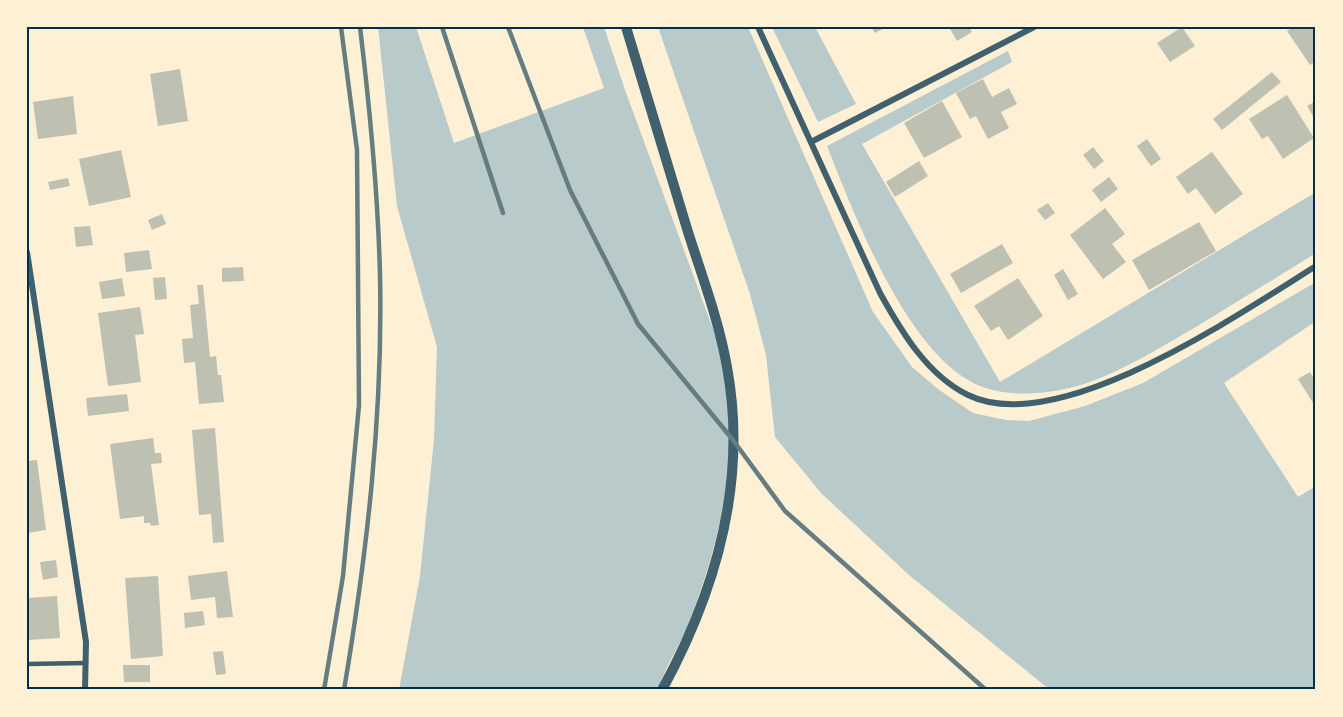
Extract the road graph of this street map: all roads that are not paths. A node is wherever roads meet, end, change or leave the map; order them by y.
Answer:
1 (626, 27) edge
2 (758, 27) edge
3 (1034, 27) edge
4 (811, 142) junction
5 (27, 252) edge
6 (1316, 266) edge
7 (86, 663) junction
8 (27, 664) edge
9 (85, 690) edge
10 (662, 690) edge

1 - 10 street
2 - 4 street
3 - 4 street
4 - 6 street
5 - 7 street
7 - 8 lane
7 - 9 street

